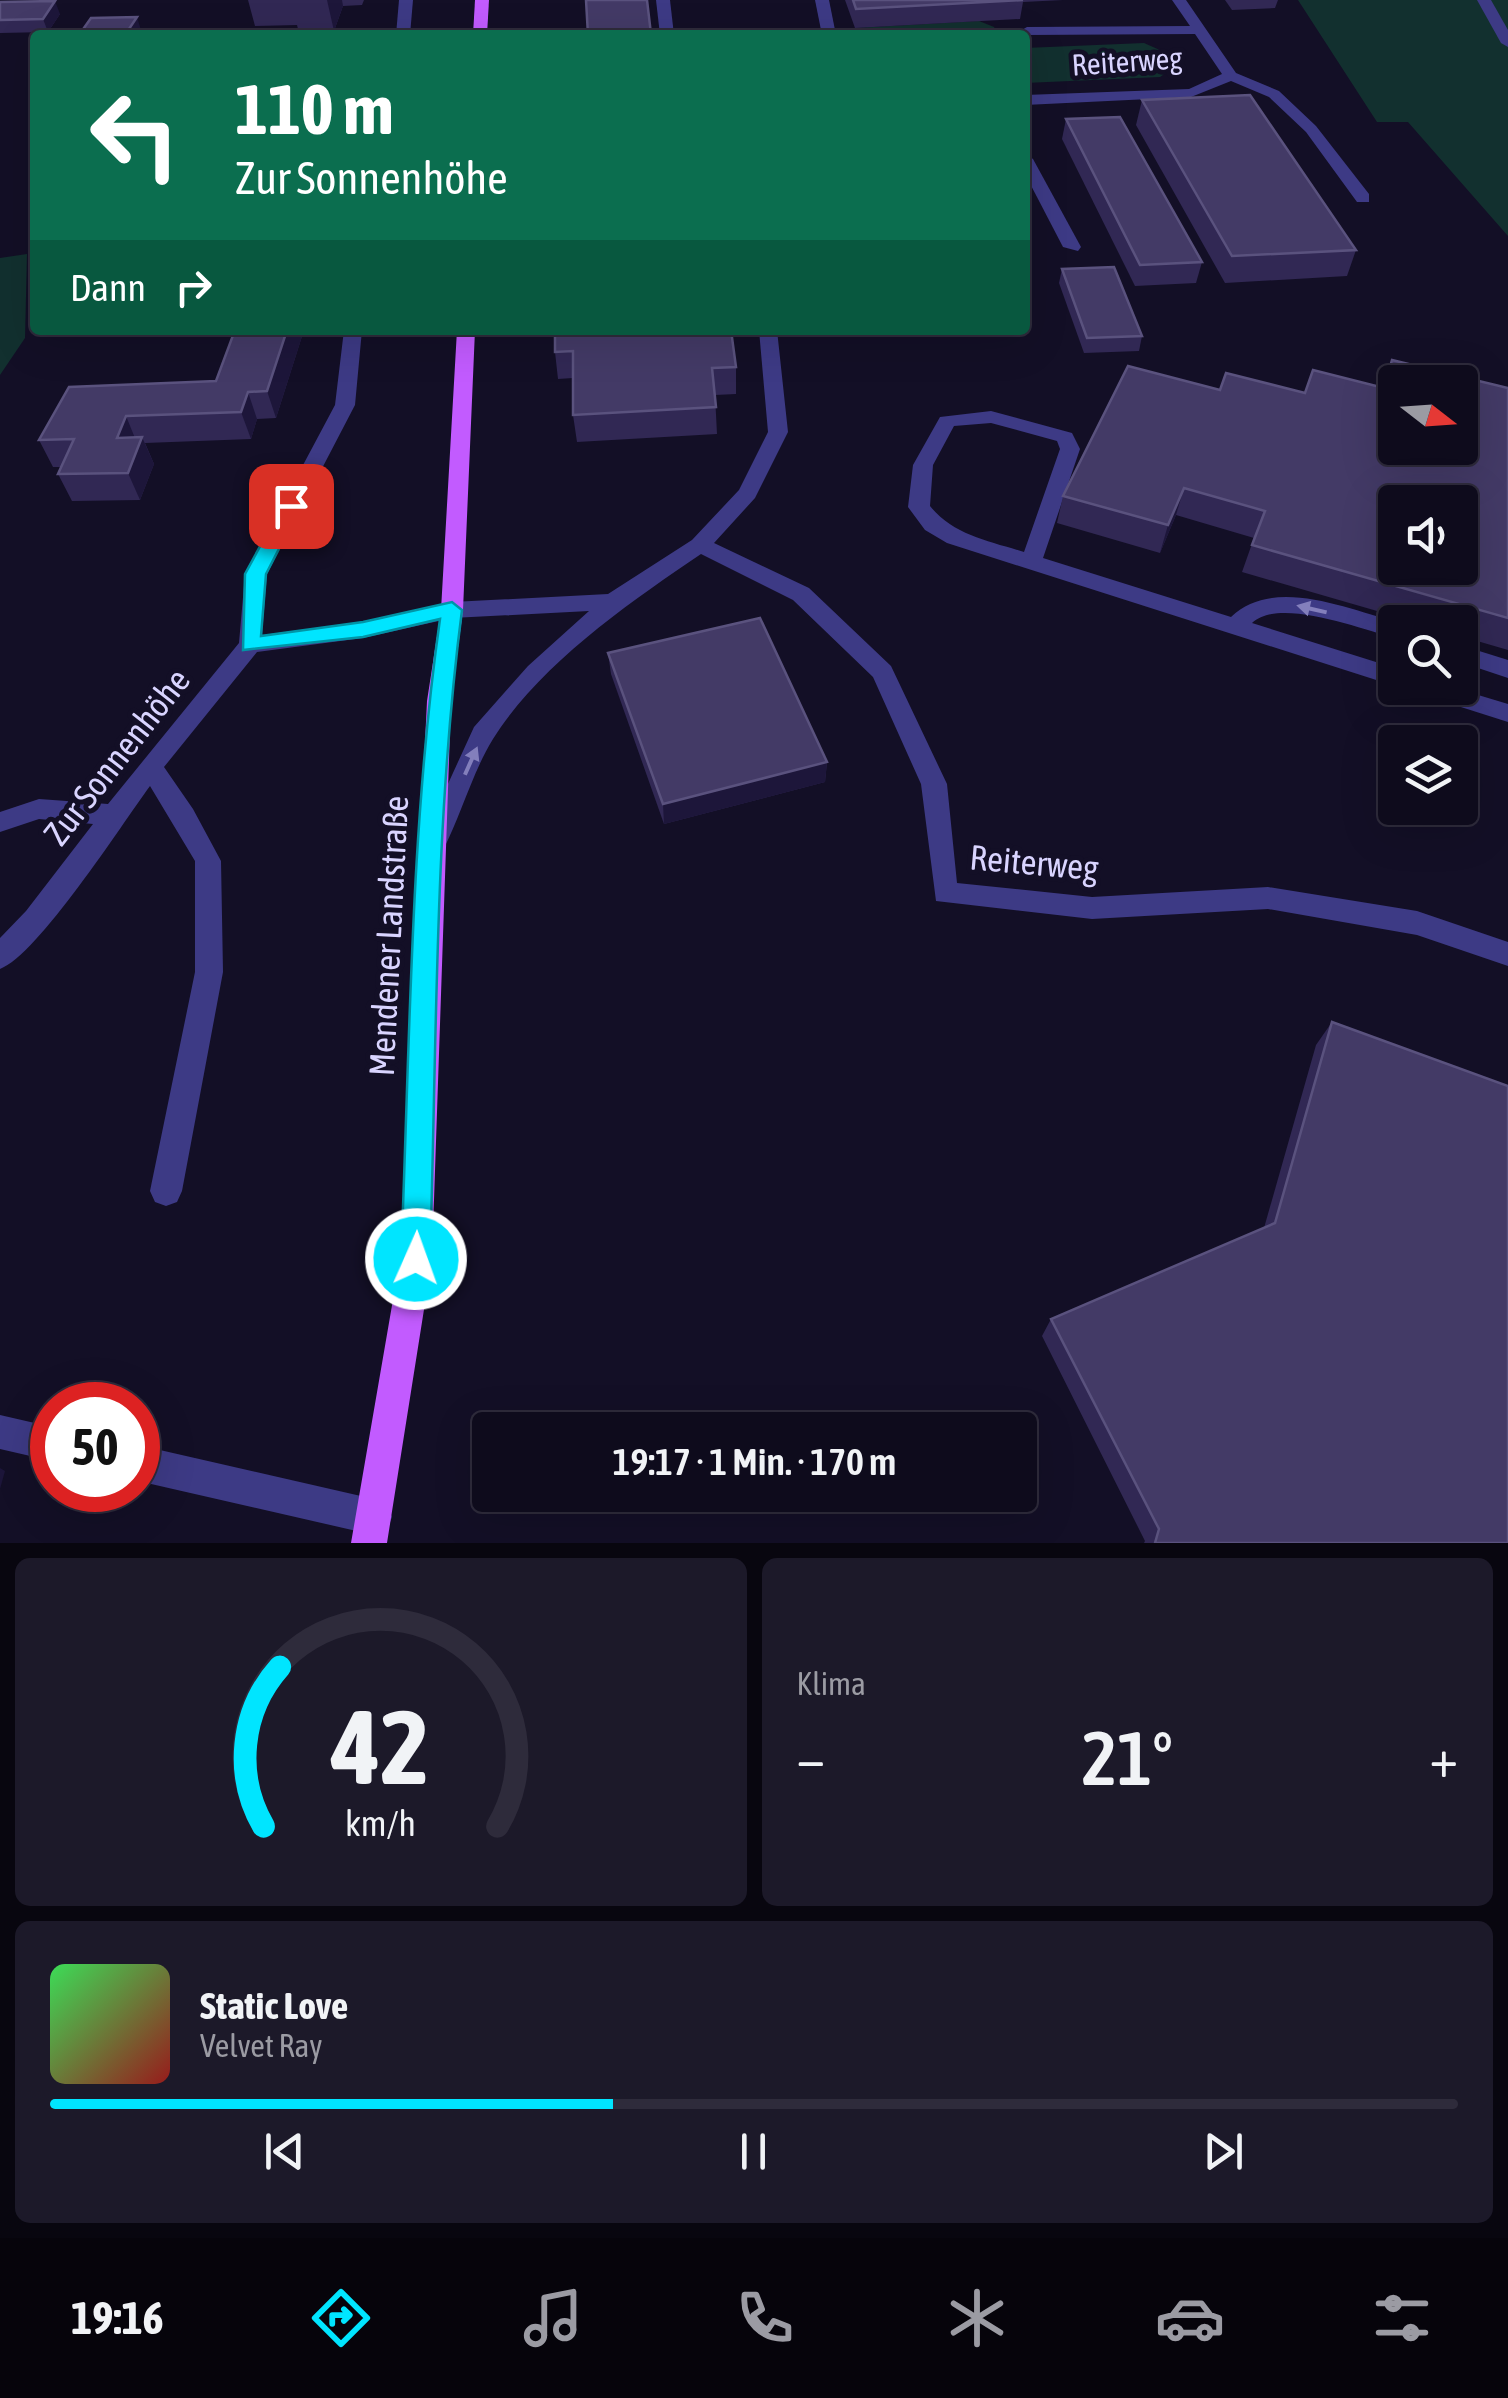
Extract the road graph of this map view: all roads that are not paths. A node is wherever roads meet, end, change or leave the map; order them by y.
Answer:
1 (406, 0) edge
2 (482, 0) edge
3 (663, 0) edge
4 (822, 0) edge
5 (1179, 0) edge
6 (1484, 0) edge
7 (403, 30) edge
8 (480, 30) edge
9 (666, 30) edge
10 (828, 30) edge
11 (1200, 30) junction
12 (1030, 32) edge
13 (1508, 43) edge
14 (1231, 76) junction
15 (1030, 100) edge
16 (1030, 168) edge
17 (1364, 198) dead end
18 (1072, 246) dead end
19 (352, 335) edge
20 (466, 335) edge
21 (768, 335) edge
22 (700, 545) junction
23 (1031, 562) junction
24 (613, 602) junction
25 (452, 610) junction
26 (1235, 626) junction
27 (1378, 626) edge
28 (250, 645) junction
29 (1478, 658) edge
30 (1508, 669) edge
31 (1378, 672) edge
32 (1478, 704) edge
33 (1508, 713) edge
34 (150, 767) junction
35 (114, 815) junction
36 (0, 822) edge
37 (431, 850) junction
38 (1508, 951) edge
39 (0, 957) edge
40 (166, 1191) dead end
41 (0, 1432) edge
42 (30, 1439) edge
43 (160, 1469) edge
44 (372, 1530) edge

1 - 7 street
2 - 8 main road
3 - 9 street
4 - 10 street
5 - 11 street, Reiterweg
6 - 13 street
11 - 12 street, Reiterweg
11 - 14 street, Reiterweg
14 - 15 street, Reiterweg
14 - 17 street, Reiterweg
16 - 18 street
19 - 28 street
20 - 25 main road, Mendener Landstraße
21 - 22 street
22 - 24 street
22 - 38 street, Reiterweg
23 - 23 street
23 - 26 street
24 - 25 street
37 -> 24 street
25 - 28 street
25 - 37 main road, Mendener Landstraße
27 -> 26 street
26 - 31 street
28 - 34 street, Zur Sonnenhöhe
29 - 30 street
32 - 33 street
34 - 35 street, Zur Sonnenhöhe
34 - 40 street
35 - 36 street
35 - 39 street, Zur Sonnenhöhe
37 - 44 main road, Mendener Landstraße
41 - 42 street
43 - 44 street

